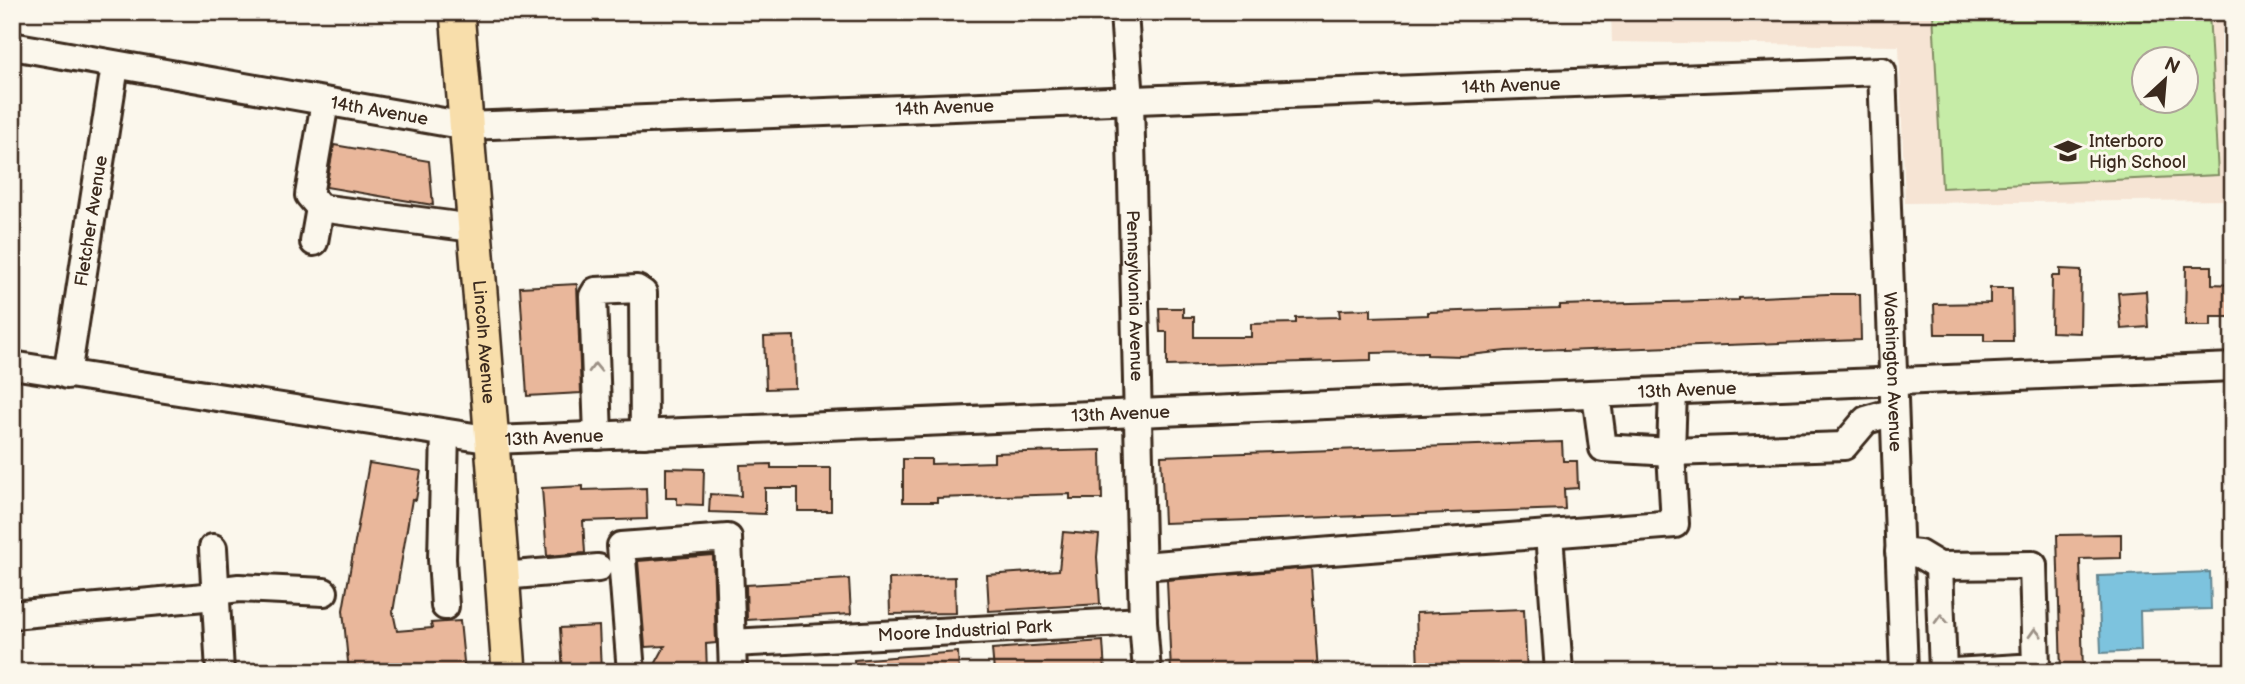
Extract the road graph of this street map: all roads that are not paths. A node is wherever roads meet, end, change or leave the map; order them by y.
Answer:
1 (457, 12) edge
2 (1124, 12) edge
3 (12, 46) edge
4 (115, 66) junction
5 (1882, 71) joint
6 (325, 102) junction
7 (1130, 102) junction
8 (466, 126) junction
9 (320, 208) junction
10 (473, 228) junction
11 (314, 242) dead end
12 (12, 365) edge
13 (2233, 368) edge
14 (67, 375) junction
15 (1893, 382) junction
16 (1673, 391) junction
17 (1595, 394) junction
18 (1894, 412) junction
19 (1139, 413) junction
20 (445, 433) junction
21 (644, 434) junction
22 (598, 436) junction
23 (493, 440) junction
24 (1671, 452) junction
25 (1549, 534) junction
26 (213, 548) dead end
27 (1899, 552) junction
28 (1142, 566) junction
29 (1939, 566) junction
30 (598, 568) dead end
31 (502, 576) junction
32 (324, 592) dead end
33 (215, 593) junction
34 (445, 606) dead end
35 (12, 615) edge
36 (1143, 621) junction
37 (732, 643) junction
38 (220, 672) edge
39 (509, 672) edge
40 (631, 672) edge
41 (733, 672) edge
42 (1147, 672) edge
43 (1559, 672) edge
44 (1904, 672) edge
45 (1942, 672) edge
46 (1954, 672) edge

1 - 8 main road, Lincoln Avenue
2 - 7 street, Pennsylvania Avenue
3 - 4 street, 14th Avenue
4 - 6 street, 14th Avenue
4 - 14 street, Fletcher Avenue
5 - 7 street, 14th Avenue
5 - 15 street, Washington Avenue
6 - 8 street, 14th Avenue
6 - 9 street
7 - 8 street, 14th Avenue
7 - 19 street, Pennsylvania Avenue
8 - 10 main road, Lincoln Avenue
9 - 10 street
9 - 11 street
10 - 23 main road, Lincoln Avenue
12 - 14 street, 13th Avenue
13 - 15 street, 13th Avenue
14 - 20 street, 13th Avenue
15 - 16 street, 13th Avenue
15 - 18 street, Washington Avenue
16 - 17 street, 13th Avenue
16 - 24 street
17 - 19 street, 13th Avenue
17 - 24 street
18 - 24 street
18 - 27 street, Washington Avenue
19 - 21 street, 13th Avenue
19 - 28 street, Pennsylvania Avenue
20 - 23 street, 13th Avenue
20 - 34 street
21 - 22 street, 13th Avenue
22 -> 21 street
22 - 23 street, 13th Avenue
23 - 31 main road, Lincoln Avenue
24 - 25 street
25 - 28 street
25 - 43 street
26 - 33 street
27 - 29 street
27 - 44 street, Washington Avenue
28 - 36 street, Pennsylvania Avenue
45 -> 29 street
46 -> 29 street
30 - 31 street
31 - 39 main road, Lincoln Avenue
32 - 33 street
33 - 35 street
33 - 38 street
36 - 37 street, Moore Industrial Park
36 - 42 street, Pennsylvania Avenue
37 - 40 street
37 - 41 street

